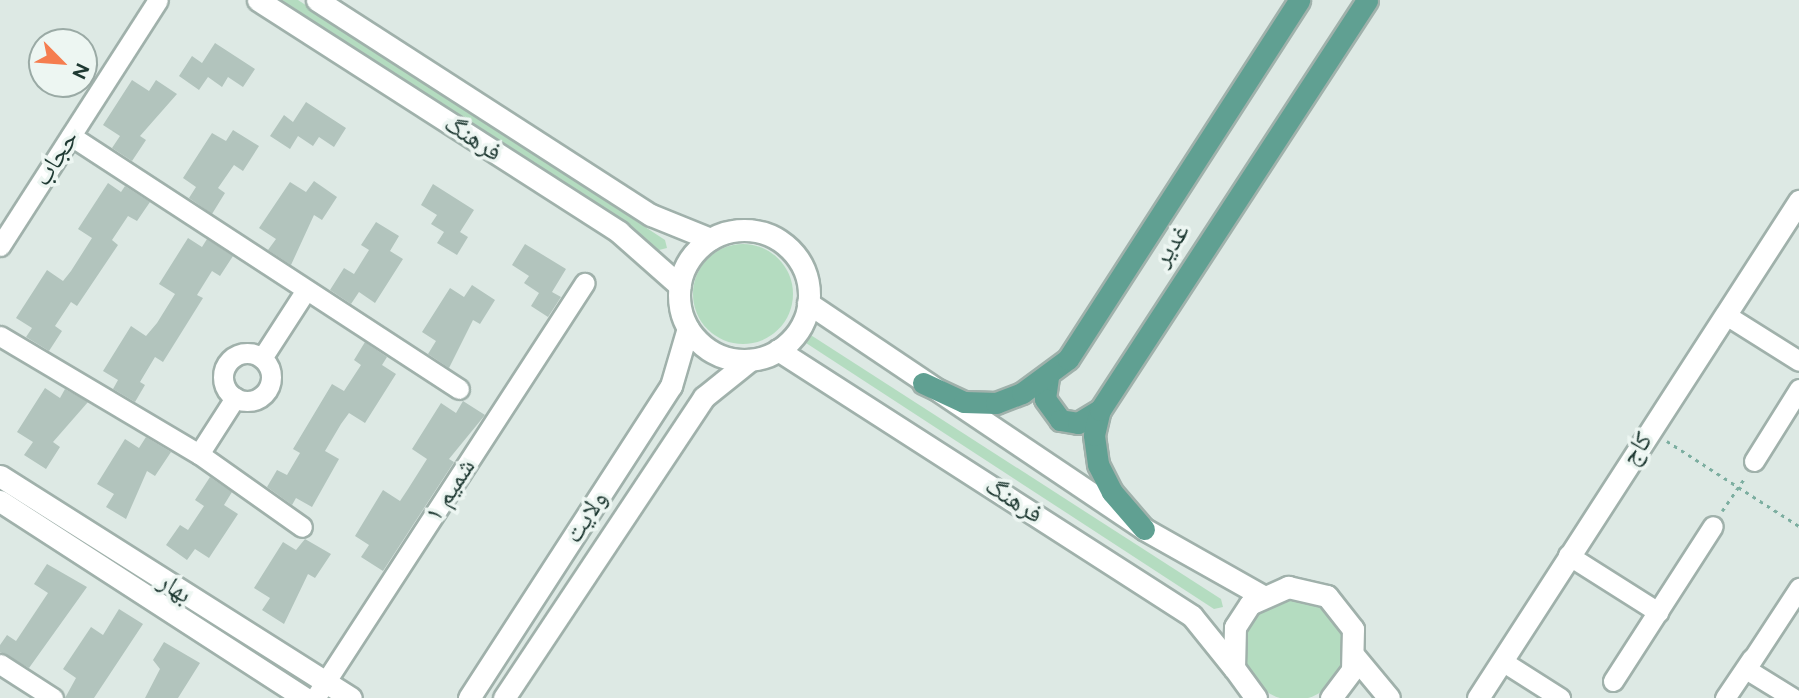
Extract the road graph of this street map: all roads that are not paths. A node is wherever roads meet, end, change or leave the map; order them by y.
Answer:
1 (158, 0) edge
2 (258, 0) edge
3 (317, 0) edge
4 (1299, 0) edge
5 (1367, 0) edge
6 (71, 136) junction
7 (1799, 201) edge
8 (710, 239) junction
9 (0, 246) edge
10 (585, 283) dead end
11 (680, 286) junction
12 (306, 290) junction
13 (808, 303) junction
14 (1726, 315) junction
15 (688, 328) junction
16 (0, 336) edge
17 (778, 351) junction
18 (262, 358) junction
19 (750, 359) junction
20 (1799, 361) edge
21 (1048, 376) junction
22 (923, 383) junction
23 (459, 389) dead end
24 (1799, 389) edge
25 (235, 398) junction
26 (1100, 410) junction
27 (199, 454) junction
28 (1754, 461) road end
29 (0, 476) edge
30 (0, 501) edge
31 (1713, 526) road end
32 (302, 527) dead end
33 (1144, 529) junction
34 (1568, 555) junction
35 (1799, 588) edge
36 (1261, 596) junction
37 (1658, 612) junction
38 (1355, 657) junction
39 (1502, 661) junction
40 (0, 664) edge
41 (1613, 681) dead end
42 (1237, 683) edge
43 (320, 690) edge
44 (53, 698) edge
45 (304, 698) edge
46 (351, 698) edge
47 (469, 698) edge
48 (504, 698) edge
49 (1256, 698) edge
50 (1331, 698) edge
51 (1389, 698) edge
52 (1478, 698) edge
53 (1560, 698) edge
54 (1725, 698) edge
55 (1793, 698) edge

1 - 6 street, حجاب
2 - 11 main road, فرهنگ
3 - 8 main road, فرهنگ
4 - 21 main road, غدیر
5 - 26 main road, غدیر
6 - 9 street, حجاب
6 - 12 street
7 - 14 main road, کاج
8 - 11 main road
8 - 13 main road
10 - 43 street, شمیم ۱
11 - 15 main road
12 - 18 street
12 - 23 street
13 - 17 main road
13 - 22 main road, فرهنگ
14 - 20 street
14 - 34 main road, کاج
15 - 19 main road
15 - 47 main road, ولایت
16 - 27 street
17 - 19 main road
17 - 42 main road, فرهنگ
18 - 25 street
18 - 25 street
19 - 48 main road, ولایت
21 - 22 main road, غدیر
21 - 26 main road
22 - 33 main road, فرهنگ
24 - 28 street
25 - 27 street
26 - 33 main road, غدیر
27 - 32 street
29 - 43 main road, بهار
30 - 45 main road, بهار
31 - 37 street
33 - 36 main road, فرهنگ
34 - 37 street
34 - 39 main road, کاج
35 - 54 street
35 - 55 street
36 - 38 main road
36 - 42 main road
37 - 41 street
38 - 50 main road
38 - 51 main road
39 - 52 main road, کاج
39 - 53 street
40 - 44 street
42 - 49 main road, فرهنگ
43 - 46 main road, بهار

